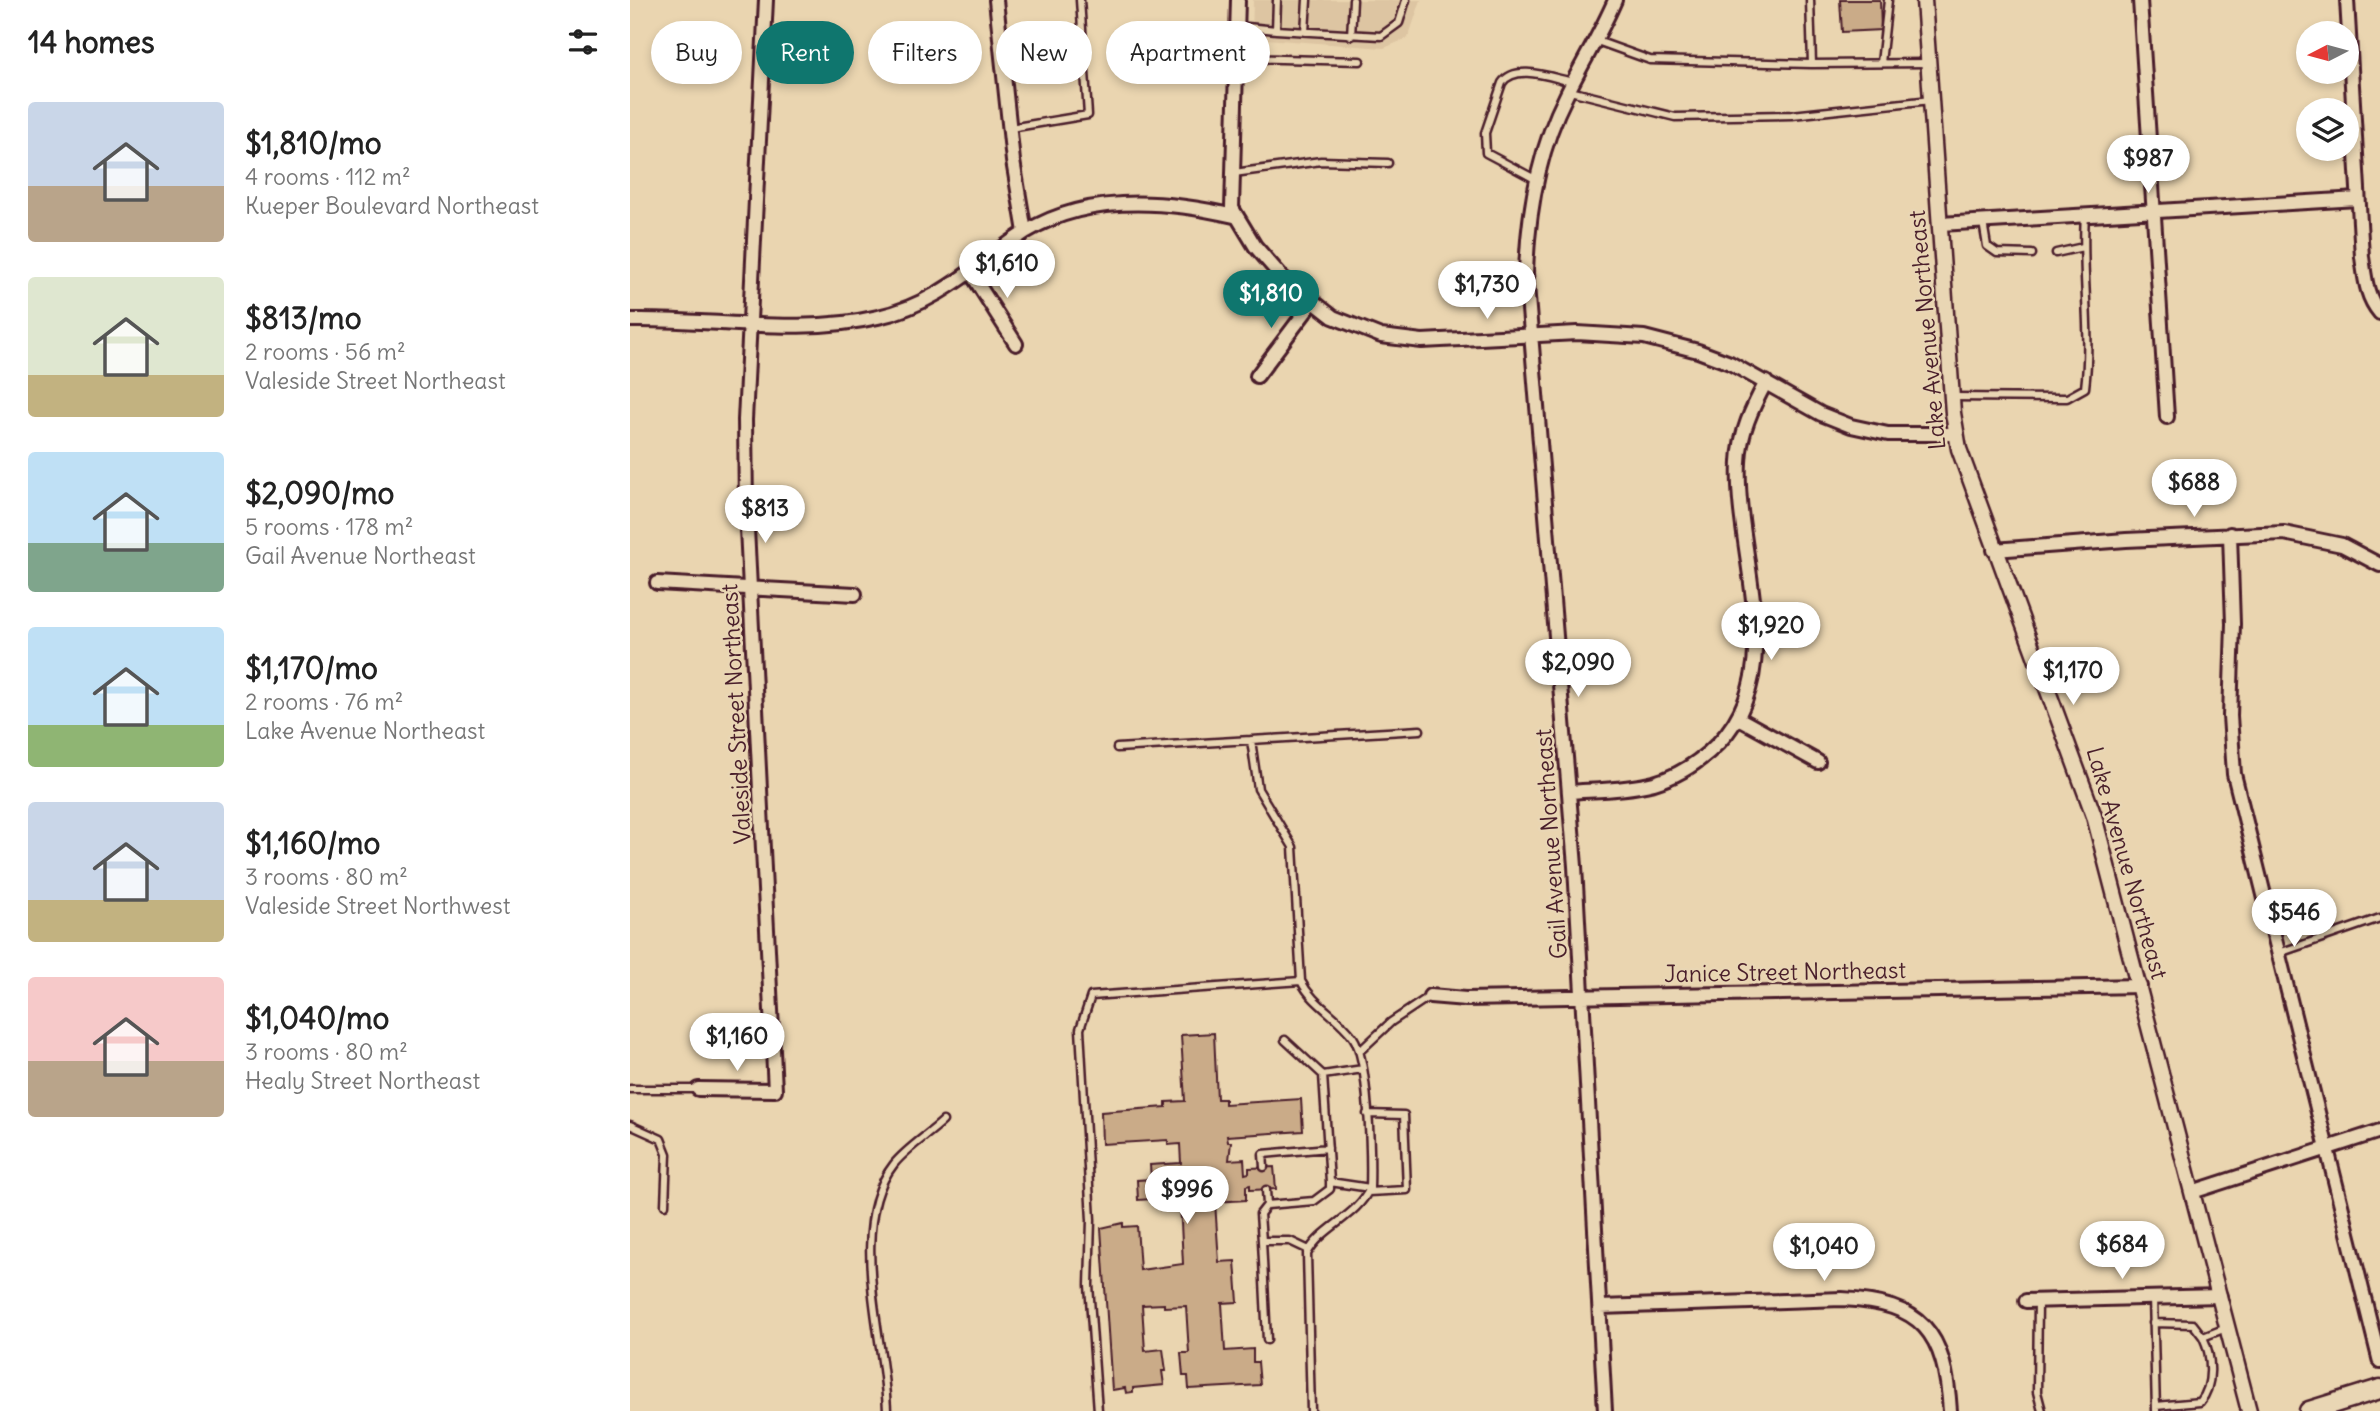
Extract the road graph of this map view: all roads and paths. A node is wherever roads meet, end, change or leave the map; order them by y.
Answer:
1 (766, 0) edge
2 (996, 0) edge
3 (1080, 0) edge
4 (1238, 0) edge
5 (1277, 0) edge
6 (1307, 0) edge
7 (1353, 0) edge
8 (1406, 0) edge
9 (1615, 0) edge
10 (1810, 0) edge
11 (1888, 0) edge
12 (1924, 0) edge
13 (2140, 0) edge
14 (2347, 0) edge
15 (999, 21) edge
16 (1082, 21) edge
17 (1238, 21) edge
18 (1270, 29) edge
19 (1276, 30) junction
20 (1305, 32) junction
21 (1351, 36) junction
22 (1597, 41) junction
23 (1270, 59) edge
24 (1360, 61) dead end
25 (1928, 62) junction
26 (1881, 63) junction
27 (1812, 64) junction
28 (1006, 84) edge
29 (1086, 84) edge
30 (1236, 84) edge
31 (1571, 86) junction
32 (1931, 100) junction
33 (1010, 128) junction
34 (1388, 163) dead end
35 (1233, 173) junction
36 (1537, 180) junction
37 (2358, 199) junction
38 (2153, 211) junction
39 (2085, 215) junction
40 (1234, 216) junction
41 (1983, 221) junction
42 (1940, 224) junction
43 (1026, 232) junction
44 (2083, 247) junction
45 (2056, 253) dead end
46 (2032, 254) dead end
47 (971, 273) junction
48 (1312, 303) junction
49 (2380, 313) edge
50 (630, 320) edge
51 (751, 323) junction
52 (1529, 335) junction
53 (1016, 344) dead end
54 (1257, 376) dead end
55 (1766, 382) junction
56 (1952, 397) junction
57 (2166, 417) dead end
58 (1957, 434) junction
59 (2230, 534) junction
60 (1994, 550) junction
61 (2380, 565) edge
62 (657, 583) dead end
63 (751, 588) junction
64 (855, 594) dead end
65 (1738, 718) junction
66 (1420, 730) dead end
67 (1251, 740) junction
68 (1117, 748) dead end
69 (1818, 762) dead end
70 (1570, 792) junction
71 (2380, 918) edge
72 (2277, 953) junction
73 (1301, 981) junction
74 (2140, 986) junction
75 (1430, 996) joint
76 (1583, 997) junction
77 (1285, 1040) dead end
78 (1360, 1051) junction
79 (1363, 1069) junction
80 (1323, 1074) junction
81 (630, 1089) edge
82 (698, 1089) joint
83 (1367, 1114) junction
84 (943, 1121) dead end
85 (630, 1125) edge
86 (2380, 1131) edge
87 (1328, 1148) junction
88 (2326, 1148) junction
89 (1264, 1167) dead end
90 (1330, 1182) junction
91 (1266, 1190) dead end
92 (1369, 1190) junction
93 (2192, 1192) junction
94 (665, 1205) dead end
95 (1267, 1205) junction
96 (1262, 1241) junction
97 (1310, 1250) junction
98 (2153, 1296) junction
99 (2220, 1296) junction
100 (2032, 1301) joint
101 (1600, 1307) junction
102 (2153, 1323) junction
103 (2228, 1327) junction
104 (2203, 1337) junction
105 (1267, 1340) dead end
106 (2380, 1362) edge
107 (2380, 1389) edge
108 (2156, 1409) edge
109 (887, 1411) edge
110 (1098, 1411) edge
111 (1311, 1411) edge
112 (1605, 1411) edge
113 (1950, 1411) edge
114 (2042, 1411) edge
115 (2249, 1411) edge
116 (2309, 1411) edge

1 - 51 street, Valeside Street Northeast
2 - 15 street
3 - 16 lane
4 - 17 street
5 - 19 lane
6 - 20 lane
7 - 21 lane
8 - 21 lane
9 - 22 street, Gail Avenue Northeast
10 - 27 lane
11 - 26 lane
12 - 25 street, Lake Avenue Northeast
13 - 38 street
14 - 37 street
18 - 19 lane
19 - 20 lane
20 - 21 lane
22 - 27 lane
22 - 31 street, Gail Avenue Northeast
23 - 24 lane
25 - 26 lane
25 - 32 street, Lake Avenue Northeast
26 - 27 lane
28 - 33 street
29 - 33 lane
30 - 35 street
31 - 32 lane
31 - 36 street, Gail Avenue Northeast
31 - 36 lane
32 - 42 street, Lake Avenue Northeast
33 - 43 street
34 - 35 lane
35 - 40 street
36 - 52 street, Gail Avenue Northeast
37 - 38 street
37 - 49 street
38 - 39 street
38 - 57 street
39 - 41 street
39 - 44 lane
40 - 43 street
40 - 48 street
41 - 42 street
41 - 46 lane
42 - 56 street, Lake Avenue Northeast
43 - 47 street
44 - 45 lane
44 - 56 lane
47 - 51 street
47 - 53 street
48 - 52 street
48 - 54 street
50 - 51 street
51 - 63 street, Valeside Street Northeast
52 - 55 street
52 - 70 street, Gail Avenue Northeast
55 - 58 street
55 - 65 street
56 - 58 street, Lake Avenue Northeast
58 - 60 street, Lake Avenue Northeast
59 - 60 street
59 - 61 street
59 - 72 street
60 - 74 street, Lake Avenue Northeast
62 - 63 street
63 - 64 street
63 - 82 street, Valeside Street Northeast
65 - 69 street
65 - 70 street
66 - 67 lane
67 - 68 lane
67 - 73 lane
70 - 76 street, Gail Avenue Northeast
71 - 72 lane
72 - 88 street
73 - 78 lane
73 - 110 lane
74 - 76 street, Janice Street Northeast
74 - 93 street, Lake Avenue Northeast
75 - 76 street, Janice Street Northeast
75 - 78 lane
76 - 101 street, Gail Avenue Northeast
77 - 80 lane
78 - 79 lane
79 - 80 lane
79 - 83 lane
80 - 87 lane
81 - 82 lane
83 - 92 lane
83 - 92 lane
84 - 109 lane
85 - 94 lane
86 - 88 street
87 - 89 lane
87 - 90 lane
88 - 93 street
88 - 106 street
90 - 92 lane
90 - 95 lane
91 - 95 lane
92 - 97 lane
93 - 99 street, Lake Avenue Northeast
95 - 96 lane
96 - 97 lane
96 - 105 lane
97 - 111 lane
98 - 99 street
98 - 100 street
98 - 102 lane
99 - 103 street, Lake Avenue Northeast
100 - 114 lane
101 - 112 street, Gail Avenue Northeast
101 - 113 street
102 - 104 lane
102 - 108 lane
103 - 104 lane
103 - 115 street, Lake Avenue Northeast
104 - 108 lane
107 - 116 main road

